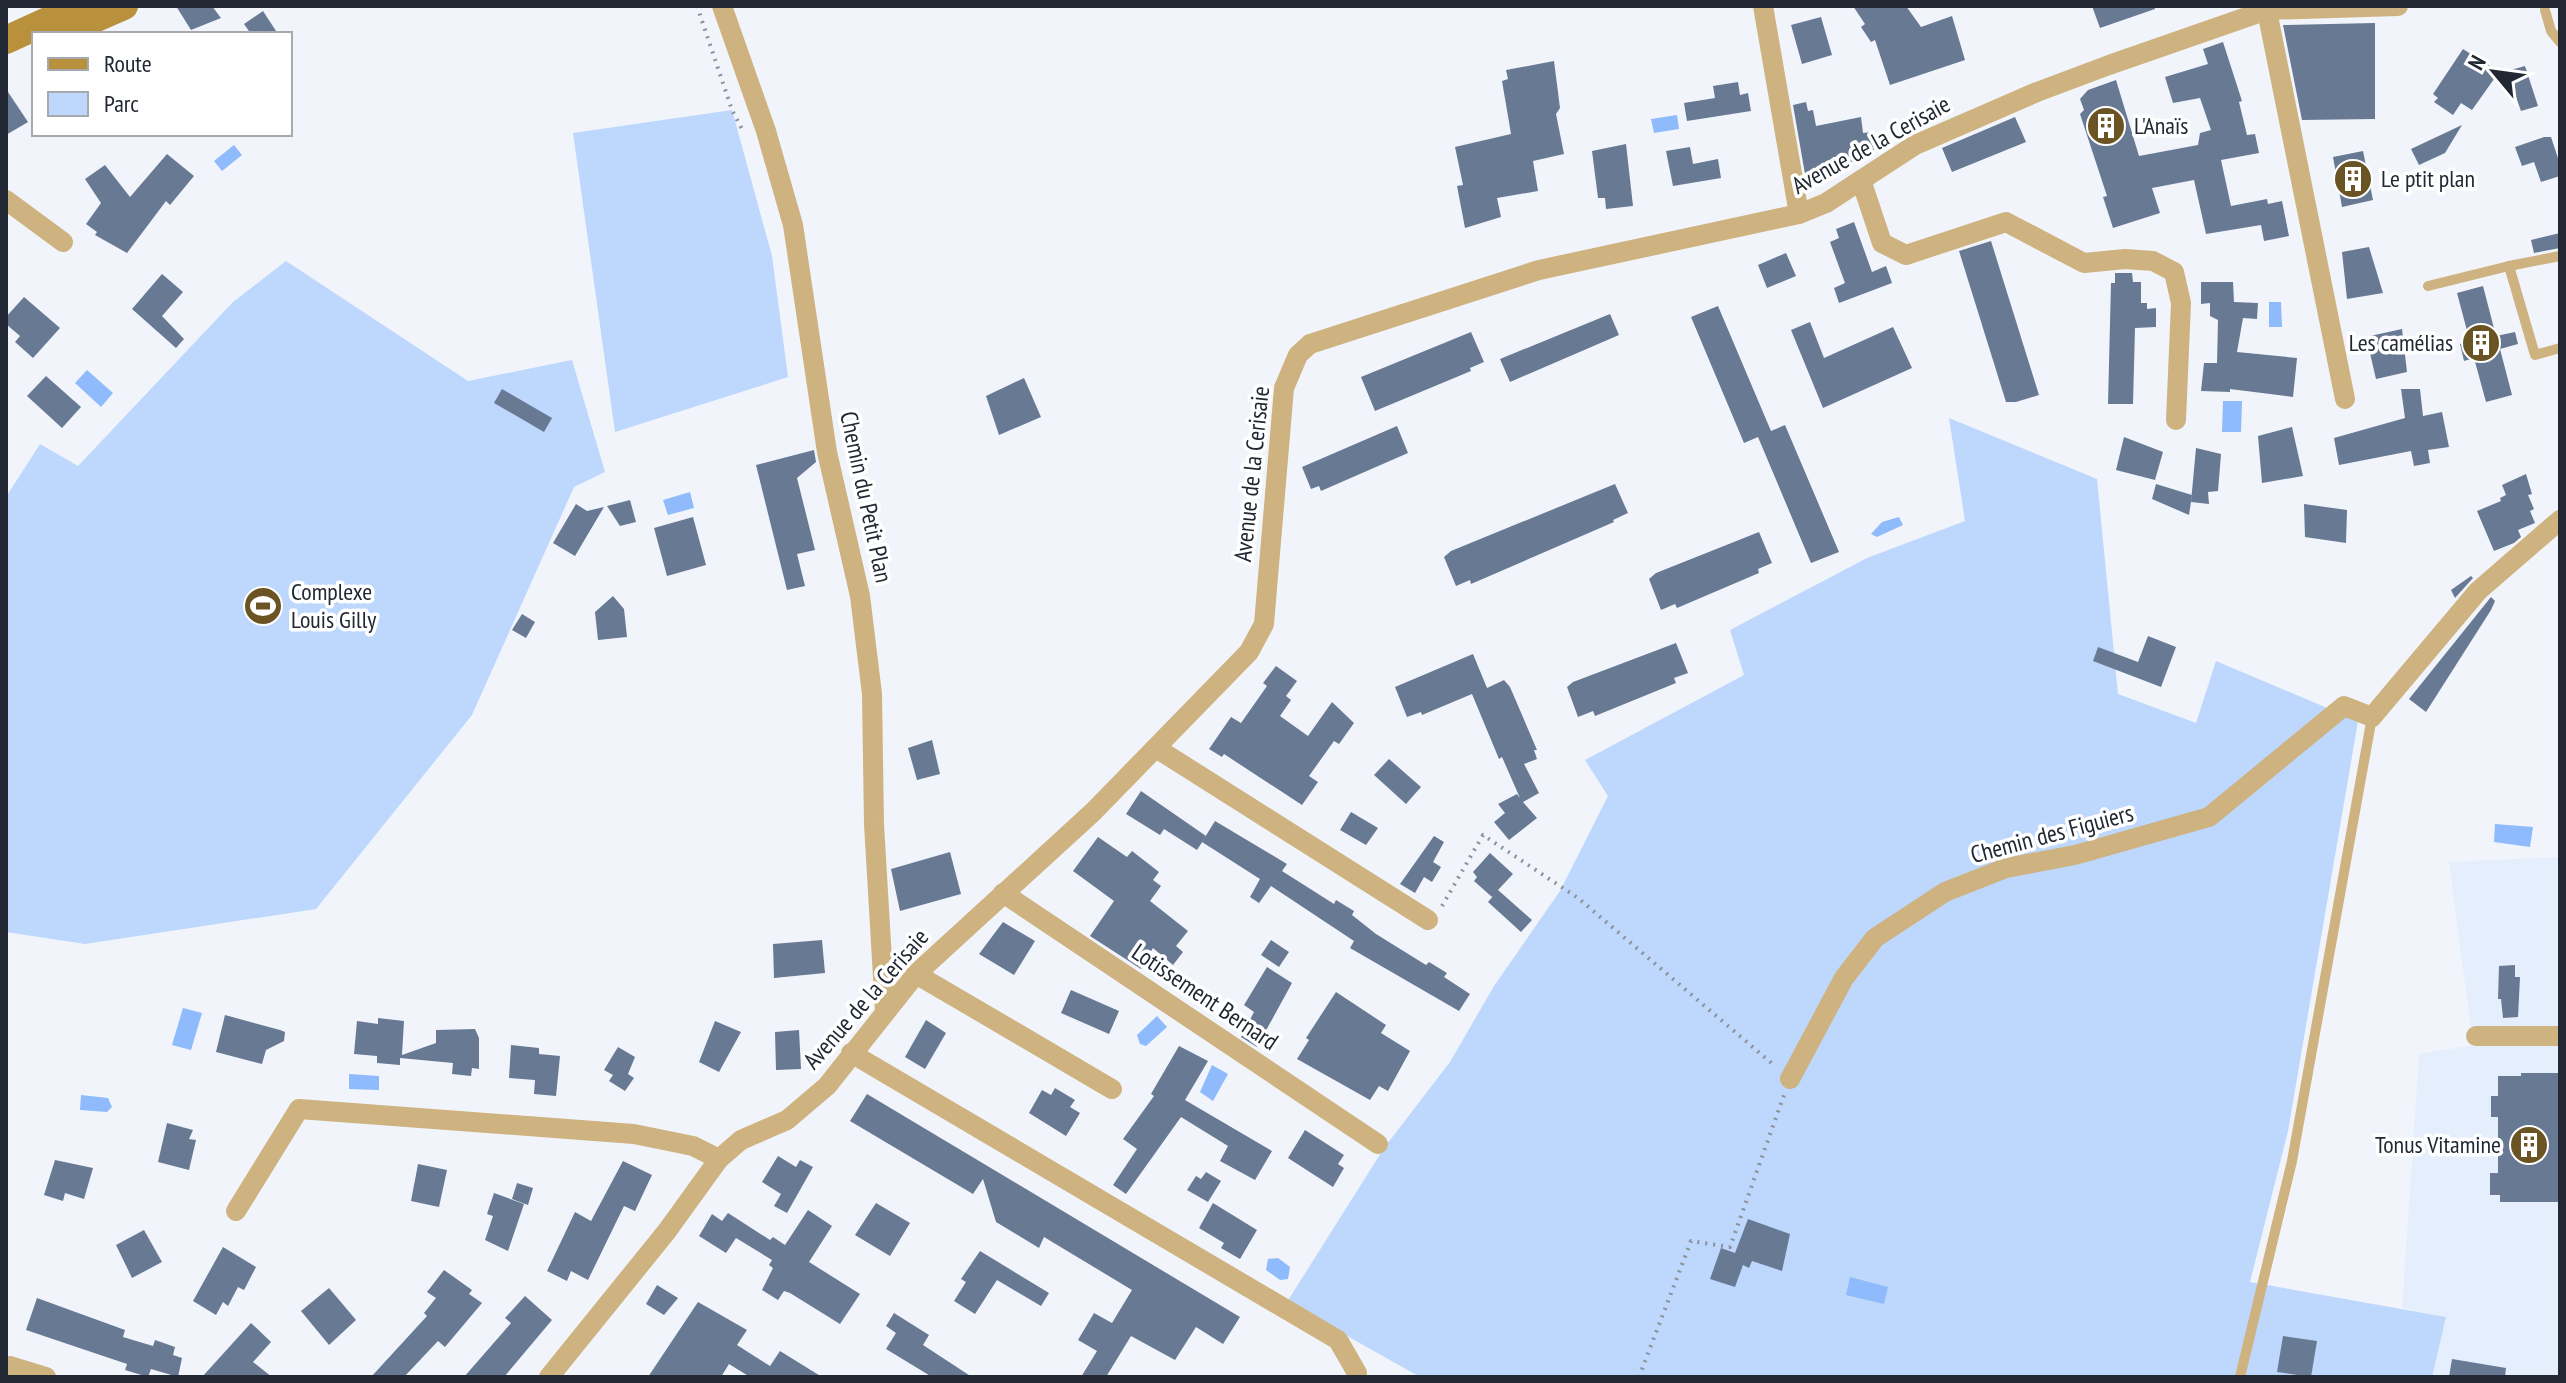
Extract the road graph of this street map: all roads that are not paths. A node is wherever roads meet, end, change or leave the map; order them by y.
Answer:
1 (80, 6) edge
2 (124, 6) edge
3 (722, 6) edge
4 (1763, 6) edge
5 (2398, 6) edge
6 (2266, 8) edge
7 (2545, 10) dead end
8 (64, 32) edge
9 (6, 40) edge
10 (2560, 42) edge
11 (32, 46) edge
12 (6, 57) edge
13 (1861, 180) junction
14 (6, 200) edge
15 (1799, 214) junction
16 (63, 242) dead end
17 (2560, 256) edge
18 (2509, 266) junction
19 (2428, 286) dead end
20 (2560, 348) edge
21 (2345, 399) dead end
22 (2176, 420) dead end
23 (2560, 520) edge
24 (2372, 717) junction
25 (1156, 748) junction
26 (1003, 893) junction
27 (1428, 920) road end
28 (916, 974) junction
29 (885, 1011) junction
30 (2476, 1036) dead end
31 (2560, 1036) edge
32 (851, 1053) junction
33 (1790, 1079) road end
34 (1112, 1089) dead end
35 (1378, 1144) dead end
36 (719, 1159) junction
37 (236, 1211) dead end
38 (1357, 1373) dead end
39 (7, 1377) edge
40 (46, 1377) edge
41 (549, 1377) edge
42 (2240, 1377) edge

1 - 9 main road
2 - 8 main road
3 - 29 street, Chemin du Petit Plan
4 - 15 street
5 - 6 street, Avenue de la Cerisaie
6 - 13 street, Avenue de la Cerisaie
6 - 21 street
7 - 10 lane
11 - 12 main road
13 - 15 street, Avenue de la Cerisaie
13 - 22 street
14 - 16 street
15 - 25 street, Avenue de la Cerisaie
17 - 18 lane
18 - 19 lane
18 - 20 lane
23 - 24 street
24 - 33 street, Chemin des Figuiers
24 - 42 lane
25 - 26 street, Avenue de la Cerisaie
25 - 27 street
26 - 28 street, Avenue de la Cerisaie
26 - 35 street, Lotissement Bernard
28 - 29 street, Avenue de la Cerisaie
28 - 34 street
29 - 32 street, Avenue de la Cerisaie
30 - 31 street
32 - 36 street, Avenue de la Cerisaie
32 - 38 street
36 - 37 street
36 - 41 street, Avenue de la Cerisaie
39 - 40 street

